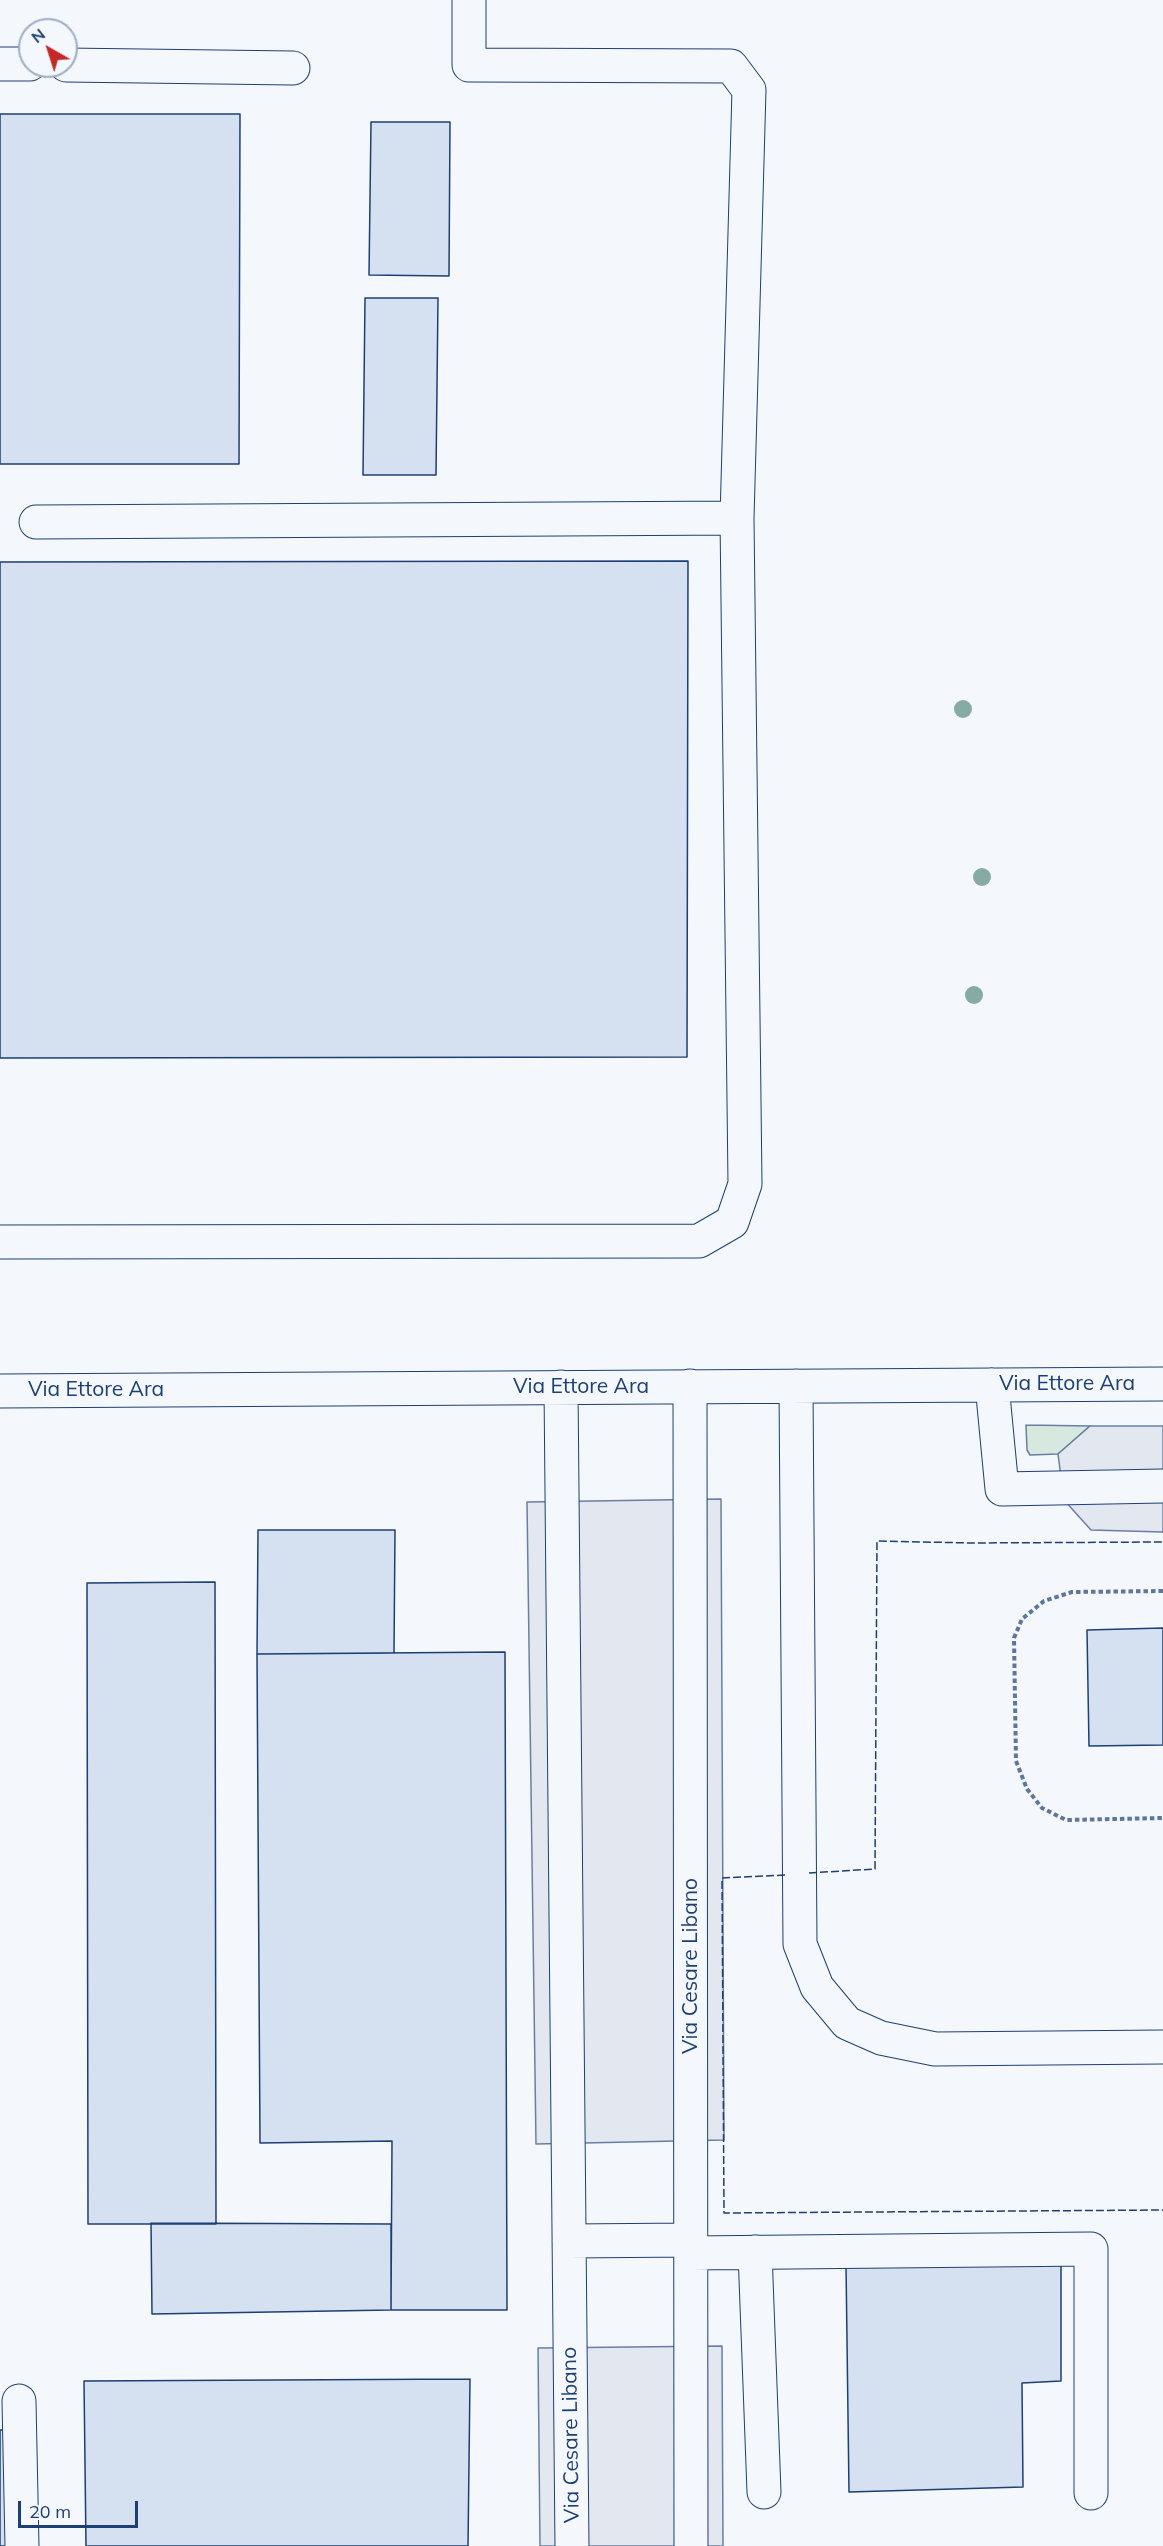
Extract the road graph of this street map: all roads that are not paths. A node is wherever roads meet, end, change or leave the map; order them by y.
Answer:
1 (469, 0) edge
2 (0, 64) edge
3 (18, 64) edge
4 (78, 65) edge
5 (293, 68) dead end
6 (737, 518) junction
7 (36, 522) dead end
8 (0, 1242) edge
9 (1163, 1384) edge
10 (992, 1385) junction
11 (690, 1386) junction
12 (796, 1386) junction
13 (561, 1387) junction
14 (0, 1391) edge
15 (1163, 1486) edge
16 (1163, 2047) edge
17 (570, 2241) junction
18 (691, 2246) junction
19 (755, 2252) junction
20 (19, 2401) dead end
21 (764, 2492) dead end
22 (1091, 2493) dead end
23 (22, 2546) edge
24 (572, 2546) edge
25 (691, 2546) edge

1 - 6 street
2 - 3 street
4 - 5 street
6 - 7 street
6 - 8 street
9 - 10 street, Via Ettore Ara
10 - 12 street, Via Ettore Ara
10 - 15 street
11 - 12 street, Via Ettore Ara
11 - 13 street, Via Ettore Ara
11 - 18 street, Via Cesare Libano
12 - 16 street
13 - 14 street, Via Ettore Ara
13 - 17 street, Via Cesare Libano
17 - 18 street
17 - 24 street, Via Cesare Libano
18 - 19 street
18 - 25 street, Via Cesare Libano
19 - 21 street
19 - 22 street
20 - 23 street

